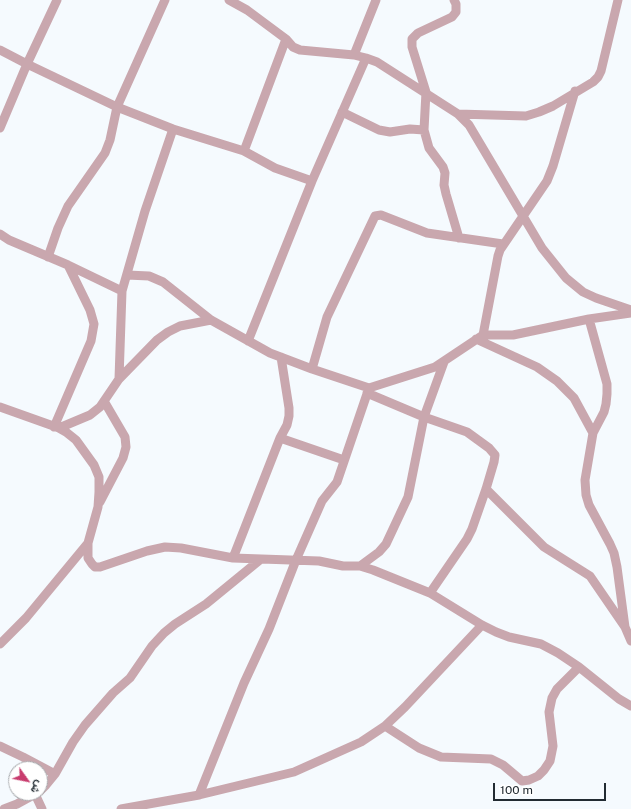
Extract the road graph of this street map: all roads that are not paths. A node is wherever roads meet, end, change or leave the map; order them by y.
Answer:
1 (57, 0) edge
2 (165, 0) edge
3 (229, 0) edge
4 (376, 0) edge
5 (454, 0) edge
6 (618, 0) edge
7 (286, 39) junction
8 (0, 50) edge
9 (354, 55) junction
10 (366, 58) junction
11 (27, 64) junction
12 (426, 92) junction
13 (576, 92) junction
14 (117, 107) junction
15 (3, 112) edge
16 (342, 112) junction
17 (458, 114) junction
18 (0, 128) edge
19 (173, 129) junction
20 (424, 130) junction
21 (244, 151) junction
22 (312, 181) junction
23 (524, 215) junction
24 (0, 234) edge
25 (460, 238) junction
26 (503, 244) junction
27 (48, 257) junction
28 (68, 265) junction
29 (127, 275) junction
30 (122, 291) junction
31 (631, 310) edge
32 (631, 313) edge
33 (589, 319) junction
34 (211, 320) junction
35 (480, 337) junction
36 (248, 341) junction
37 (281, 358) junction
38 (444, 362) junction
39 (312, 369) junction
40 (119, 380) junction
41 (368, 391) junction
42 (104, 401) junction
43 (0, 407) edge
44 (424, 417) junction
45 (57, 428) junction
46 (593, 433) junction
47 (280, 438) junction
48 (344, 460) junction
49 (486, 489) junction
50 (98, 507) junction
51 (88, 543) junction
52 (233, 558) junction
53 (261, 559) junction
54 (296, 560) junction
55 (360, 566) junction
56 (430, 593) junction
57 (627, 615) edge
58 (482, 625) junction
59 (625, 628) junction
60 (631, 642) edge
61 (0, 644) edge
62 (580, 667) junction
63 (631, 706) edge
64 (385, 726) junction
65 (0, 746) edge
66 (55, 774) junction
67 (48, 783) edge
68 (199, 795) junction
69 (20, 801) edge
70 (4, 809) edge
71 (121, 809) edge

1 - 11 street
2 - 14 street
3 - 7 street
4 - 9 street
5 - 12 street
6 - 13 street
7 - 9 street
7 - 21 street
8 - 11 street
9 - 10 street
10 - 12 street
10 - 16 street
11 - 14 street
11 - 15 street
12 - 17 street
12 - 20 street
13 - 17 street
13 - 23 street
14 - 19 street
14 - 27 street
15 - 18 street
16 - 20 street
16 - 22 street
17 - 23 street
19 - 21 street
19 - 29 street
20 - 25 street
21 - 22 street
22 - 36 street
23 - 26 street
23 - 31 street
24 - 27 street
25 - 26 street
25 - 39 street
26 - 35 street
27 - 28 street
28 - 30 street
28 - 45 street
29 - 30 street
29 - 34 street
30 - 40 street
32 - 33 street
33 - 35 street
33 - 46 street
34 - 36 street
34 - 40 street
35 - 38 street
35 - 46 street
36 - 37 street
37 - 39 street
37 - 47 street
38 - 41 street
38 - 44 street
39 - 41 street
40 - 42 street
41 - 44 street
41 - 48 street
42 - 45 street
42 - 50 street
43 - 45 street
44 - 49 street
44 - 55 street
45 - 50 street
46 - 57 street
47 - 48 street
47 - 52 street
48 - 54 street
49 - 56 street
49 - 59 street
50 - 51 street
51 - 52 street
51 - 61 street
52 - 53 street
53 - 54 street
53 - 66 street
54 - 55 street
54 - 68 street
55 - 56 street
56 - 58 street
57 - 59 street
58 - 62 street
58 - 64 street
59 - 60 street
62 - 63 street
62 - 64 street
64 - 68 street
65 - 66 street
66 - 67 street
68 - 71 street
69 - 70 street

